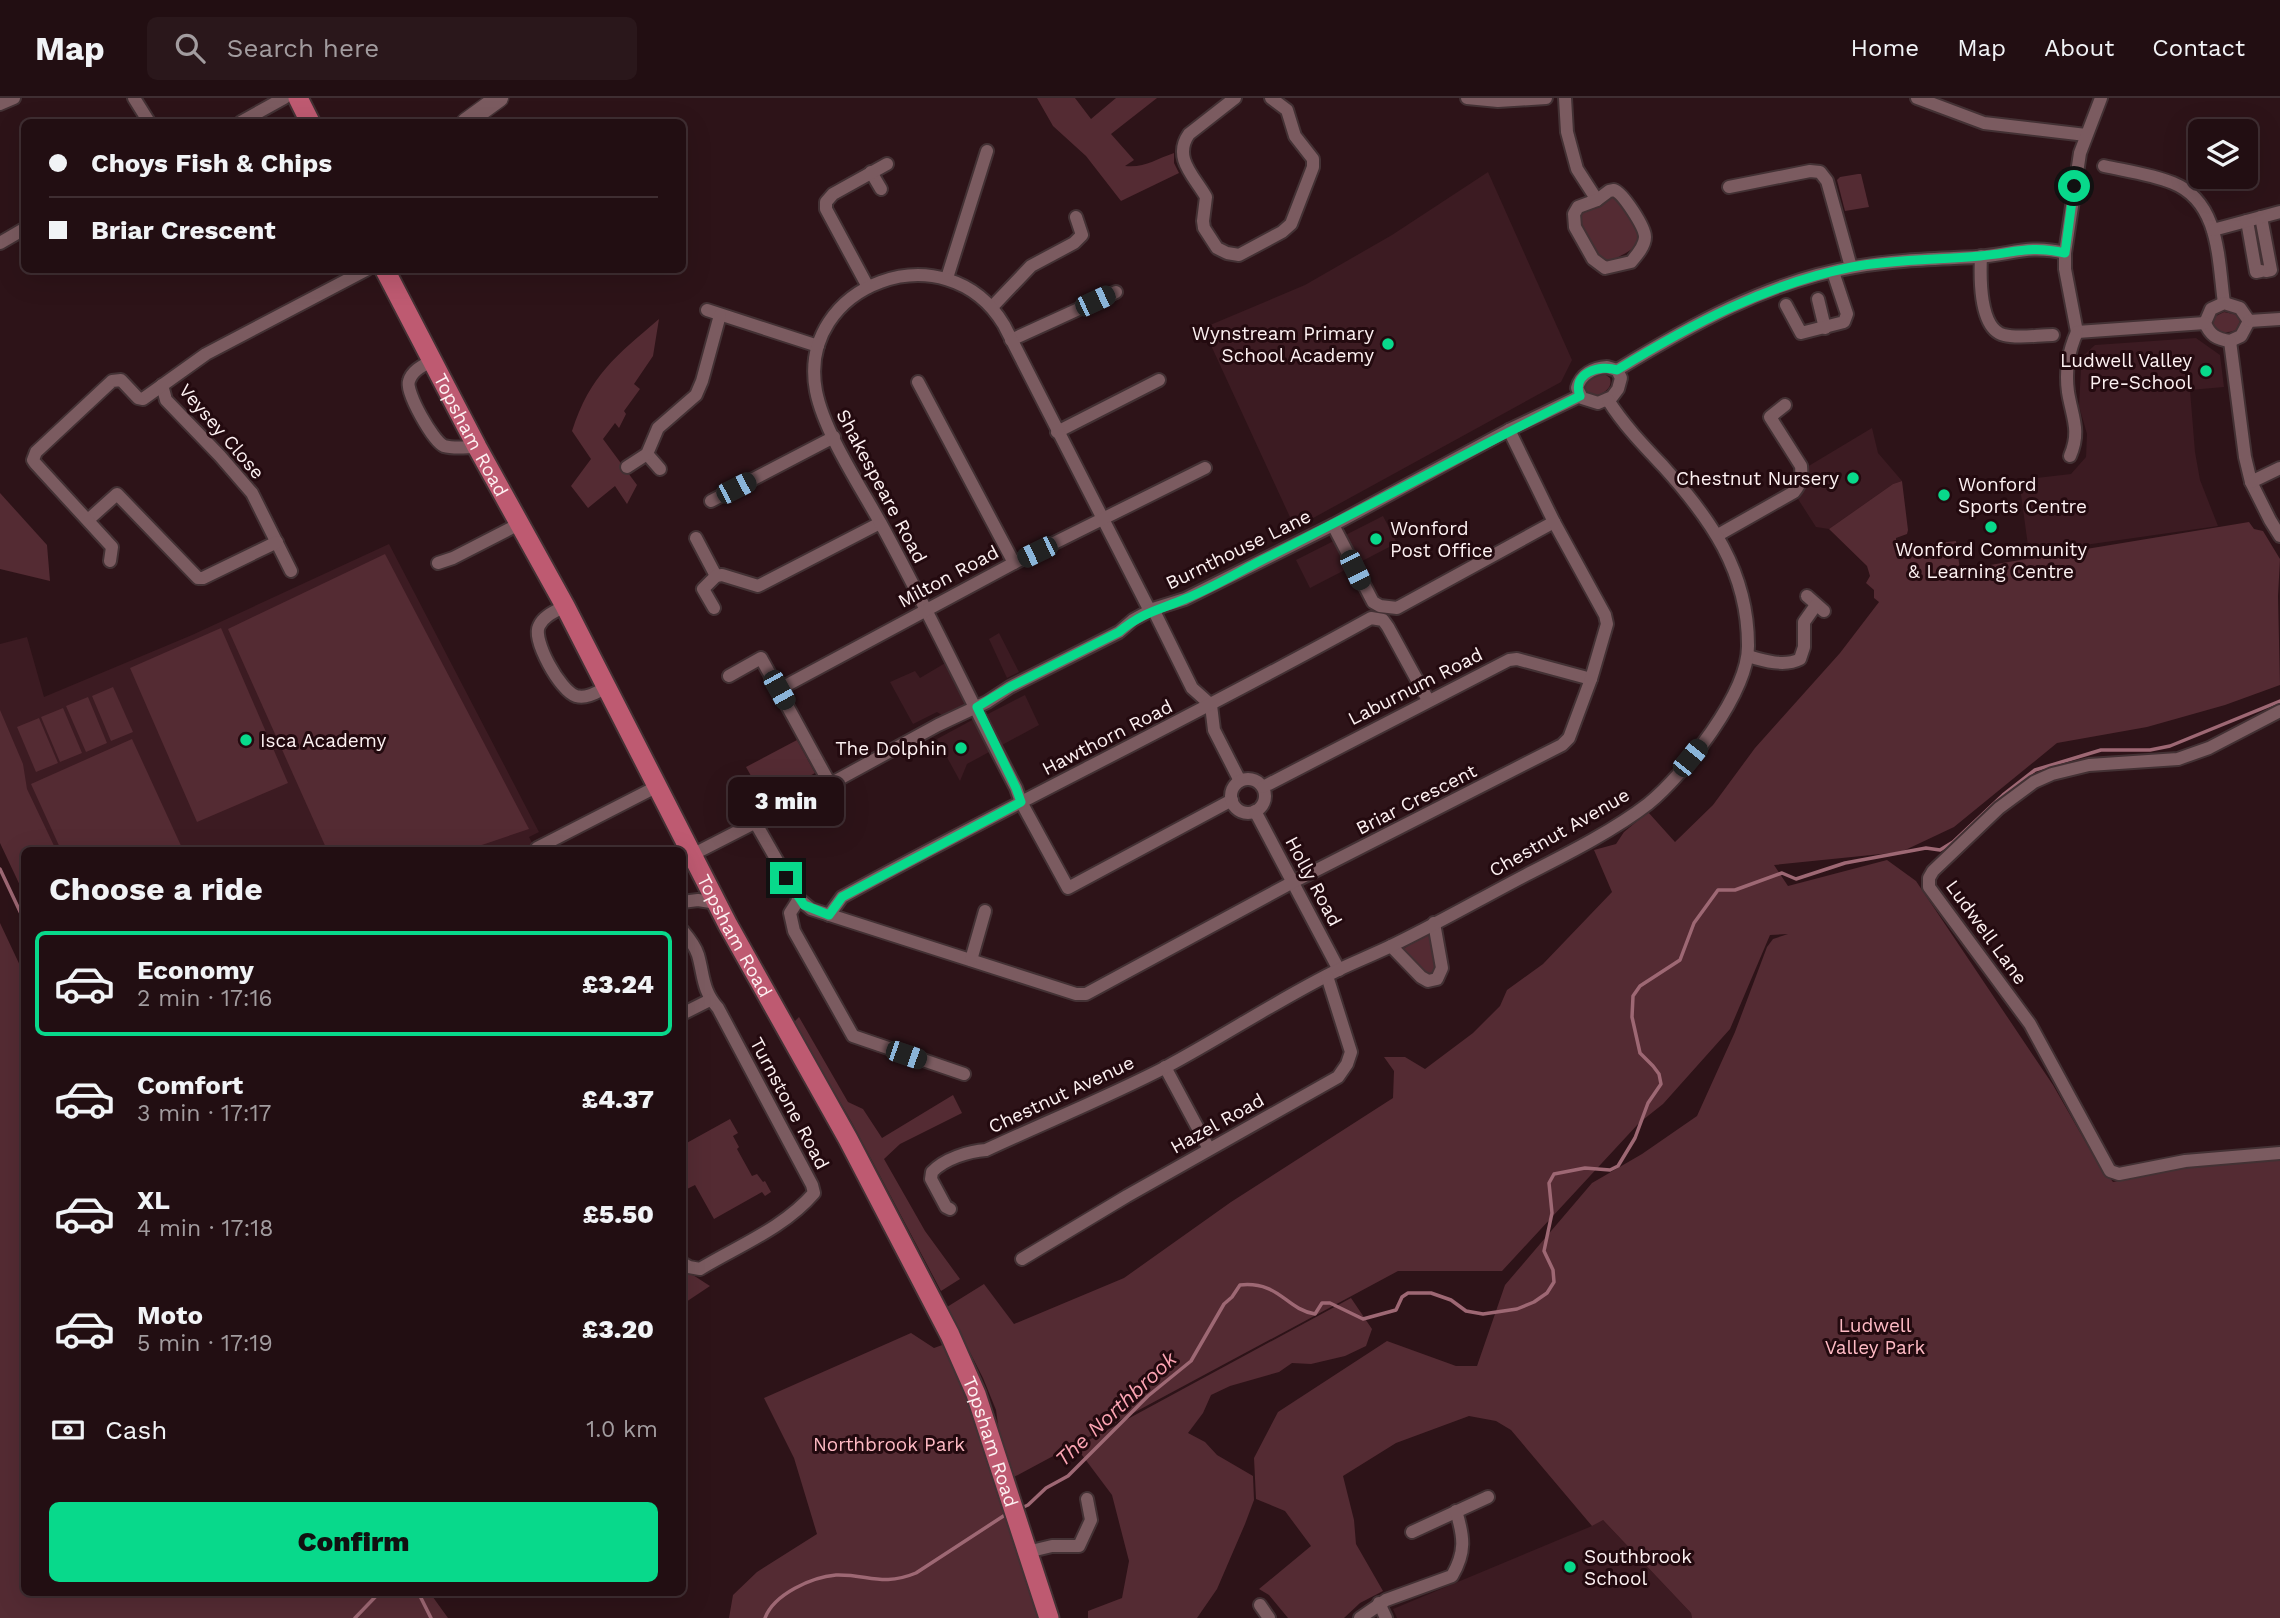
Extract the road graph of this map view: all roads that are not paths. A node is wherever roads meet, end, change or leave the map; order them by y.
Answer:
1 (14, 98) edge
2 (134, 98) edge
3 (284, 98) edge
4 (298, 98) edge
5 (499, 98) edge
6 (1235, 98) edge
7 (1271, 98) edge
8 (1467, 98) edge
9 (1546, 98) edge
10 (1565, 98) edge
11 (1917, 98) edge
12 (2101, 98) edge
13 (0, 104) edge
14 (147, 119) edge
15 (246, 119) edge
16 (308, 119) edge
17 (470, 119) edge
18 (2086, 135) junction
19 (987, 150) dead end
20 (887, 164) dead end
21 (2104, 166) dead end
22 (871, 172) junction
23 (1729, 187) dead end
24 (881, 190) dead end
25 (1597, 200) junction
26 (2280, 212) edge
27 (1076, 217) dead end
28 (2261, 217) junction
29 (2247, 221) junction
30 (2213, 230) junction
31 (21, 231) edge
32 (0, 243) edge
33 (2065, 253) junction
34 (1981, 256) junction
35 (1851, 267) junction
36 (1833, 272) junction
37 (360, 273) edge
38 (387, 273) edge
39 (947, 278) junction
40 (868, 287) junction
41 (1115, 292) dead end
42 (1818, 299) dead end
43 (2224, 303) junction
44 (1786, 305) dead end
45 (992, 307) junction
46 (707, 310) dead end
47 (720, 315) junction
48 (2280, 319) edge
49 (2249, 321) junction
50 (2205, 323) junction
51 (1825, 328) junction
52 (2077, 332) junction
53 (2053, 335) dead end
54 (1011, 340) junction
55 (2230, 341) junction
56 (818, 346) junction
57 (433, 360) junction
58 (1617, 370) junction
59 (1159, 380) dead end
60 (918, 382) dead end
61 (162, 385) junction
62 (1580, 396) junction
63 (1608, 400) junction
64 (1785, 405) dead end
65 (1509, 430) junction
66 (1057, 432) junction
67 (834, 437) junction
68 (477, 447) junction
69 (647, 454) junction
70 (2070, 456) dead end
71 (627, 467) dead end
72 (1205, 468) dead end
73 (2280, 468) edge
74 (660, 469) dead end
75 (2251, 482) junction
76 (711, 501) dead end
77 (88, 520) junction
78 (1103, 520) junction
79 (1554, 522) junction
80 (880, 523) junction
81 (519, 524) junction
82 (1333, 525) junction
83 (1718, 535) junction
84 (2280, 536) edge
85 (696, 538) dead end
86 (277, 542) junction
87 (110, 561) dead end
88 (438, 563) dead end
89 (1014, 563) junction
90 (291, 570) dead end
91 (716, 576) junction
92 (1816, 604) dead end
93 (565, 606) junction
94 (714, 608) dead end
95 (925, 609) junction
96 (1151, 610) junction
97 (1748, 656) junction
98 (729, 676) dead end
99 (1591, 679) junction
100 (787, 685) dead end
101 (607, 687) junction
102 (1428, 700) junction
103 (1211, 705) junction
104 (977, 707) junction
105 (2280, 711) edge
106 (1240, 781) junction
107 (830, 784) junction
108 (656, 787) junction
109 (1263, 787) junction
110 (1232, 800) junction
111 (1021, 802) junction
112 (1255, 811) junction
113 (755, 822) junction
114 (539, 847) edge
115 (683, 847) edge
116 (687, 857) edge
117 (1293, 882) junction
118 (799, 899) junction
119 (686, 902) edge
120 (717, 904) junction
121 (985, 911) dead end
122 (829, 915) junction
123 (1434, 923) junction
124 (686, 936) edge
125 (1391, 946) junction
126 (971, 960) junction
127 (1333, 973) junction
128 (710, 1000) junction
129 (686, 1012) edge
130 (1165, 1067) junction
131 (964, 1074) dead end
132 (1209, 1149) junction
133 (2280, 1153) edge
134 (950, 1209) dead end
135 (1022, 1259) dead end
136 (686, 1266) edge
137 (1488, 1497) dead end
138 (1087, 1499) dead end
139 (1456, 1511) junction
140 (1412, 1532) dead end
141 (1027, 1552) junction
142 (1382, 1602) junction
143 (1260, 1605) dead end
144 (1049, 1618) edge
145 (1269, 1618) edge
146 (1360, 1618) edge
147 (1386, 1618) edge

1 - 13 street
2 - 14 street
3 - 15 street
4 - 16 main road
5 - 17 street
6 - 7 street
8 - 9 street
10 - 25 street
11 - 18 street
12 - 18 street
18 - 33 street
19 - 39 street
20 - 22 street
21 - 30 street
22 - 24 street
22 - 40 street
23 - 35 street
25 - 25 street
26 - 28 street
27 - 45 street
28 - 29 street
28 - 29 street
29 - 30 street
30 - 43 street
31 - 32 street
33 - 34 street
33 - 52 street
34 - 35 street
34 - 53 street
35 - 36 street
36 - 51 street
36 - 58 street
37 - 61 street
38 - 57 main road, Topsham Road
39 - 40 street, Shakespeare Road
39 - 45 street, Shakespeare Road
40 - 56 street, Shakespeare Road
41 - 54 street
42 - 51 street
43 - 49 street
43 - 50 street
44 - 51 street
45 - 54 street, Shakespeare Road
46 - 47 street
47 - 56 street
47 - 69 street
48 - 49 street
49 - 55 street
50 - 52 street
50 - 55 street
52 - 70 street
54 - 66 street, Shakespeare Road
55 - 75 street
56 - 67 street, Shakespeare Road
57 - 68 main road, Topsham Road
57 - 68 street
58 - 62 street
58 - 63 street
59 - 66 street
60 - 89 street
61 - 77 street, Veysey Close
61 - 86 street, Veysey Close
62 - 63 street
62 - 65 street, Burnthouse Lane
63 - 83 street, Chestnut Avenue
64 - 83 street
65 - 79 street, Briar Crescent
65 - 82 street, Burnthouse Lane
66 - 78 street, Shakespeare Road
67 - 76 street
67 - 80 street, Shakespeare Road
68 - 81 main road, Topsham Road
69 - 71 street
69 - 74 street
72 - 78 street, Milton Road
73 - 75 street
75 - 84 street
77 - 86 street
77 - 87 street, Veysey Close
78 - 89 street, Milton Road
78 - 96 street, Shakespeare Road
79 - 82 street
79 - 99 street, Briar Crescent
80 - 91 street
80 - 95 street, Shakespeare Road
81 - 88 street
81 - 93 main road, Topsham Road
82 - 96 street, Burnthouse Lane
83 - 97 street, Chestnut Avenue
85 - 91 street
86 - 90 street, Veysey Close
89 - 95 street, Milton Road
91 - 94 street
92 - 97 street
93 - 101 main road, Topsham Road
93 - 101 street
95 - 100 street, Milton Road
95 - 104 street, Shakespeare Road
96 - 103 street
96 - 104 street, Burnthouse Lane
97 - 123 street, Chestnut Avenue
98 - 107 street
99 - 102 street, Laburnum Road
99 - 117 street, Briar Crescent
101 - 108 main road, Topsham Road
102 - 103 street, Hawthorn Road
102 - 109 street, Laburnum Road
103 - 106 street
103 - 111 street, Hawthorn Road
104 - 107 street, Burnthouse Lane
104 - 111 street, Shakespeare Road
105 - 133 street, Ludwell Lane
106 - 109 street
106 - 110 street
107 - 113 street, Burnthouse Lane
108 - 114 street
108 - 115 main road, Topsham Road
109 - 112 street
110 - 111 street, Shakespeare Road
110 - 112 street
111 - 122 street, Hawthorn Road
112 - 117 street, Holly Road
113 - 116 street, Burnthouse Lane
113 - 118 street
116 - 120 main road, Topsham Road
117 - 126 street, Briar Crescent
117 - 127 street, Holly Road
118 - 122 street, Briar Crescent
118 - 131 street
119 - 120 street
120 - 141 main road, Topsham Road
121 - 126 street
122 - 126 street, Briar Crescent
123 - 125 street, Chestnut Avenue
123 - 125 street
124 - 128 street, Turnstone Road
125 - 127 street, Chestnut Avenue
127 - 130 street, Chestnut Avenue
127 - 132 street, Hazel Road
128 - 129 street
128 - 136 street, Turnstone Road
130 - 132 street
130 - 134 street, Chestnut Avenue
132 - 135 street, Hazel Road
137 - 139 street
138 - 141 street
139 - 140 street
139 - 142 street
141 - 144 main road, Topsham Road
142 - 146 street
142 - 147 street
143 - 145 street

